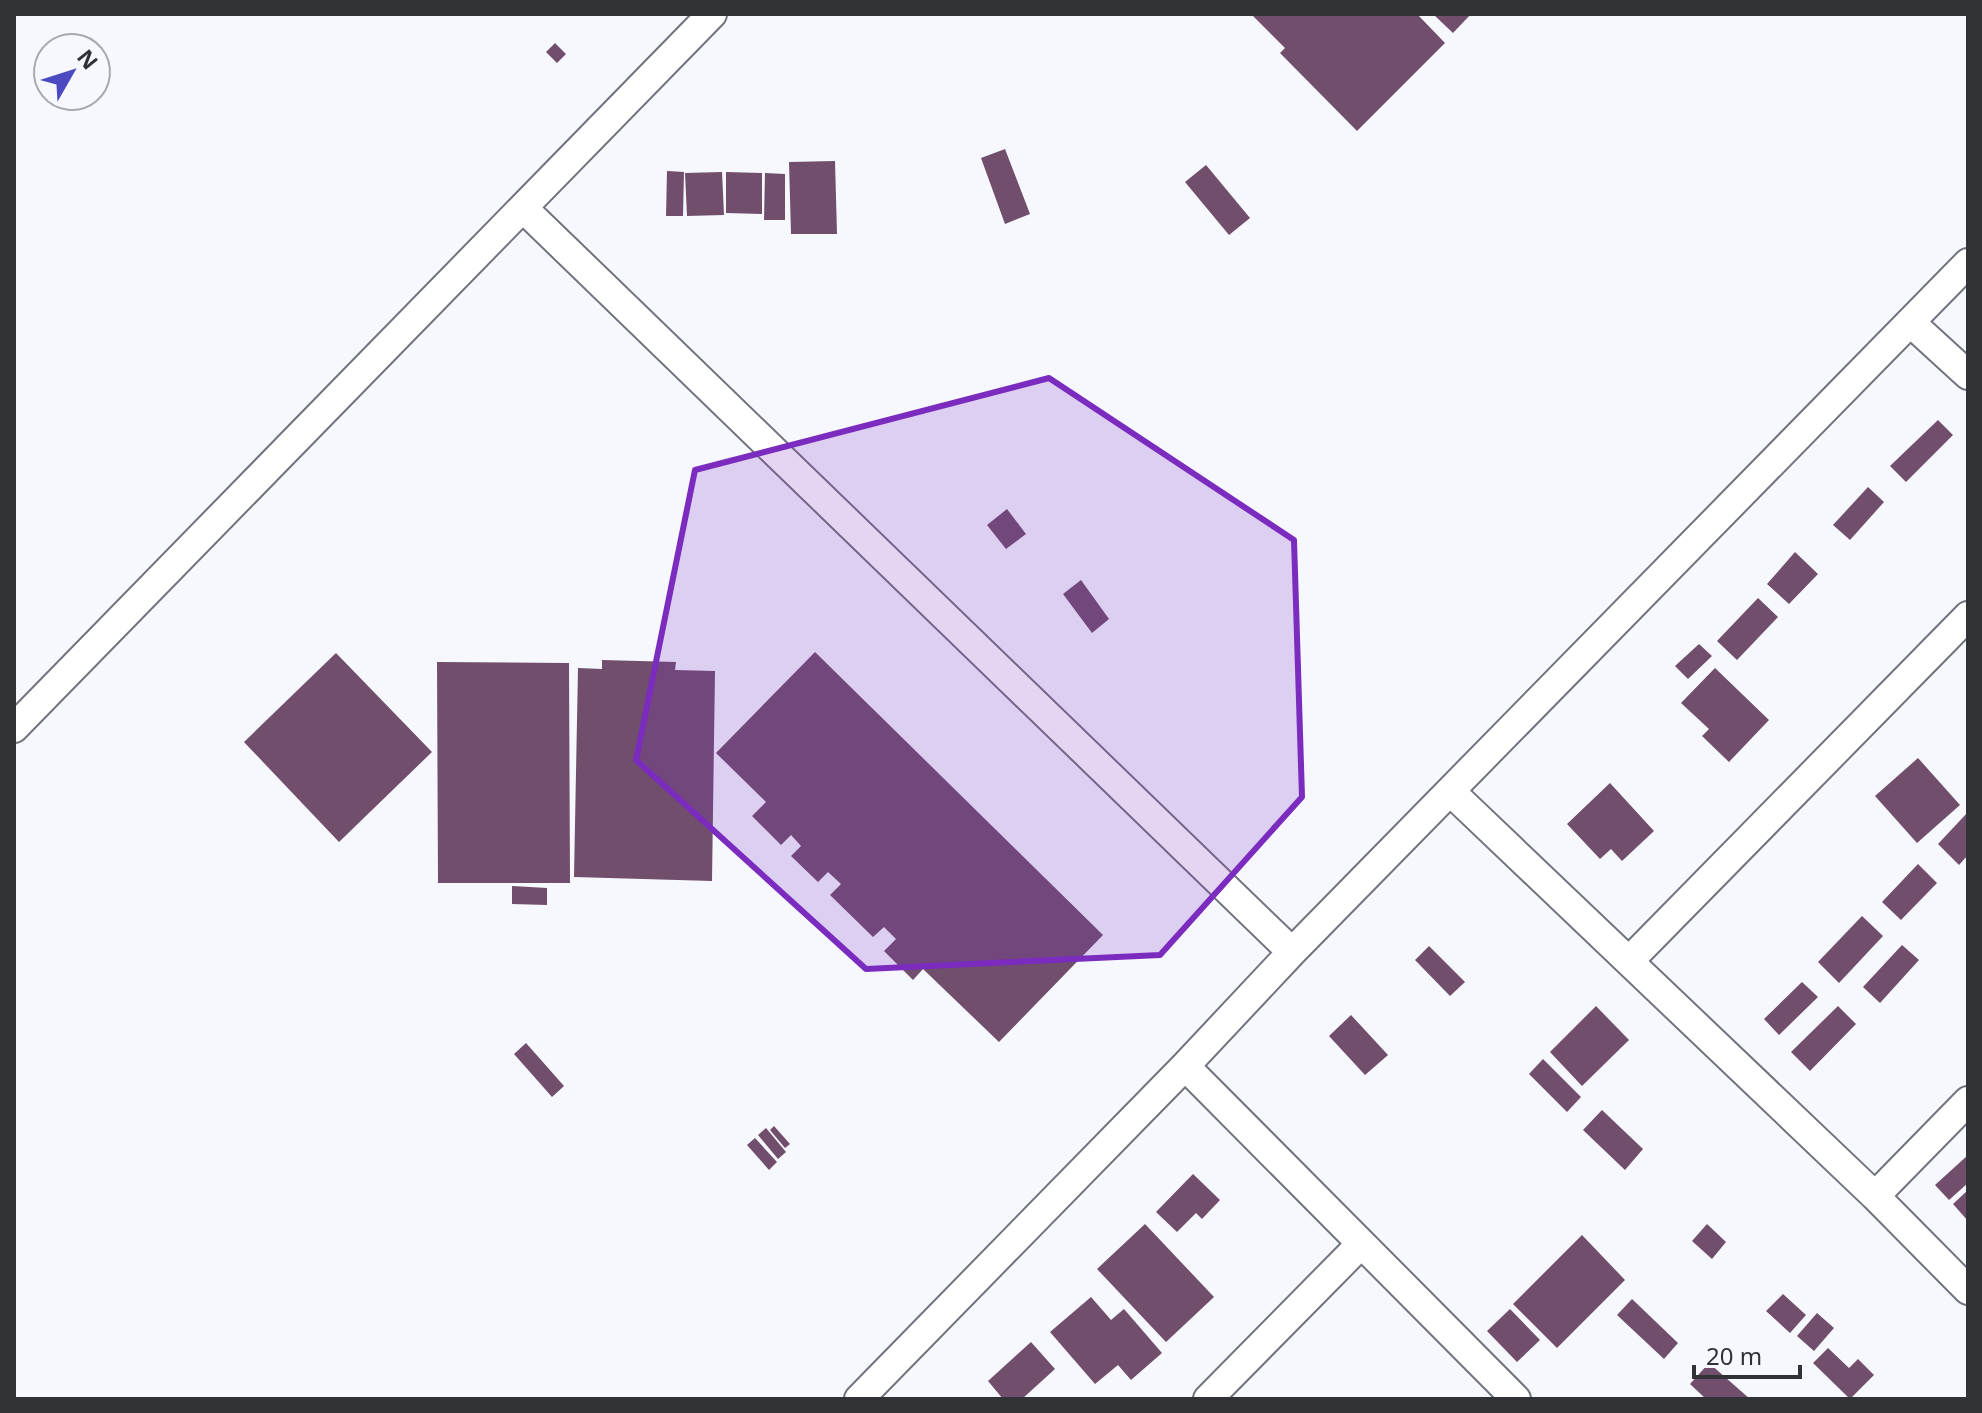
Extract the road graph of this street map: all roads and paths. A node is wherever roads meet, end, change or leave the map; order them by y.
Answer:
1 (712, 14) edge
2 (523, 208) junction
3 (1968, 263) edge
4 (1910, 322) junction
5 (1968, 375) edge
6 (1968, 616) edge
7 (14, 728) edge
8 (1450, 791) junction
9 (1292, 952) junction
10 (1629, 961) junction
11 (1185, 1066) junction
12 (1968, 1101) edge
13 (1875, 1196) junction
14 (1361, 1244) junction
15 (1968, 1290) edge
16 (859, 1399) edge
17 (1208, 1399) edge
18 (1516, 1399) edge

1 - 2 street
2 - 7 street
2 - 9 street
3 - 4 street
4 - 5 street
4 - 8 street
6 - 10 street
8 - 9 street
8 - 10 street
9 - 11 street
10 - 13 street
11 - 14 street
11 - 16 street
12 - 13 street
13 - 15 street
14 - 17 street
14 - 18 street

